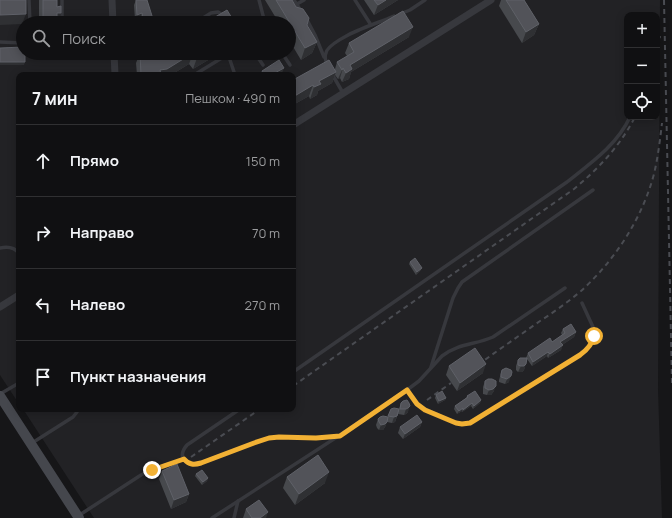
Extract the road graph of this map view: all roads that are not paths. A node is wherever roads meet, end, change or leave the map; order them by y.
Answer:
1 (29, 0) edge
2 (62, 0) edge
3 (112, 0) edge
4 (259, 0) edge
5 (294, 0) edge
6 (304, 0) edge
7 (355, 0) edge
8 (425, 0) edge
9 (491, 0) edge
10 (420, 1) edge
11 (297, 4) junction
12 (30, 16) edge
13 (62, 16) edge
14 (113, 16) edge
15 (207, 16) edge
16 (224, 16) edge
17 (263, 16) edge
18 (371, 25) junction
19 (0, 42) edge
20 (16, 42) edge
21 (114, 60) edge
22 (218, 60) edge
23 (231, 60) edge
24 (260, 60) edge
25 (287, 60) edge
26 (326, 62) junction
27 (263, 65) dead end
28 (290, 65) dead end
29 (115, 72) edge
30 (199, 72) edge
31 (234, 72) edge
32 (343, 94) junction
33 (628, 120) edge
34 (296, 123) edge
35 (593, 190) dead end
36 (0, 248) edge
37 (16, 249) edge
38 (564, 288) dead end
39 (16, 297) edge
40 (582, 303) dead end
41 (0, 307) edge
42 (296, 370) edge
43 (430, 370) junction
44 (16, 385) edge
45 (407, 390) junction
46 (0, 395) edge
47 (77, 412) edge
48 (236, 412) edge
49 (340, 436) junction
50 (31, 444) junction
51 (184, 459) junction
52 (239, 500) junction
53 (79, 517) edge
54 (212, 518) edge
55 (234, 518) edge

1 - 12 lane
2 - 13 lane
3 - 14 street
4 - 17 lane
5 - 11 lane
6 - 11 lane
7 - 18 lane
8 - 10 lane
9 - 32 street
10 - 18 lane
11 - 26 lane
15 - 16 lane
18 - 26 lane
19 - 20 lane
21 - 29 street
22 - 30 lane
23 - 31 lane
24 - 27 lane
25 - 28 lane
26 - 32 lane
32 - 34 street
33 - 42 lane
35 - 43 lane
36 - 37 lane
38 - 43 lane
39 - 41 street
40 - 45 lane
43 - 45 lane
44 - 46 lane
45 - 49 lane
46 - 50 main road
47 - 50 lane
48 - 51 lane
49 - 51 lane
49 - 52 lane
50 - 53 main road
51 - 53 lane
52 - 54 lane
52 - 55 lane

